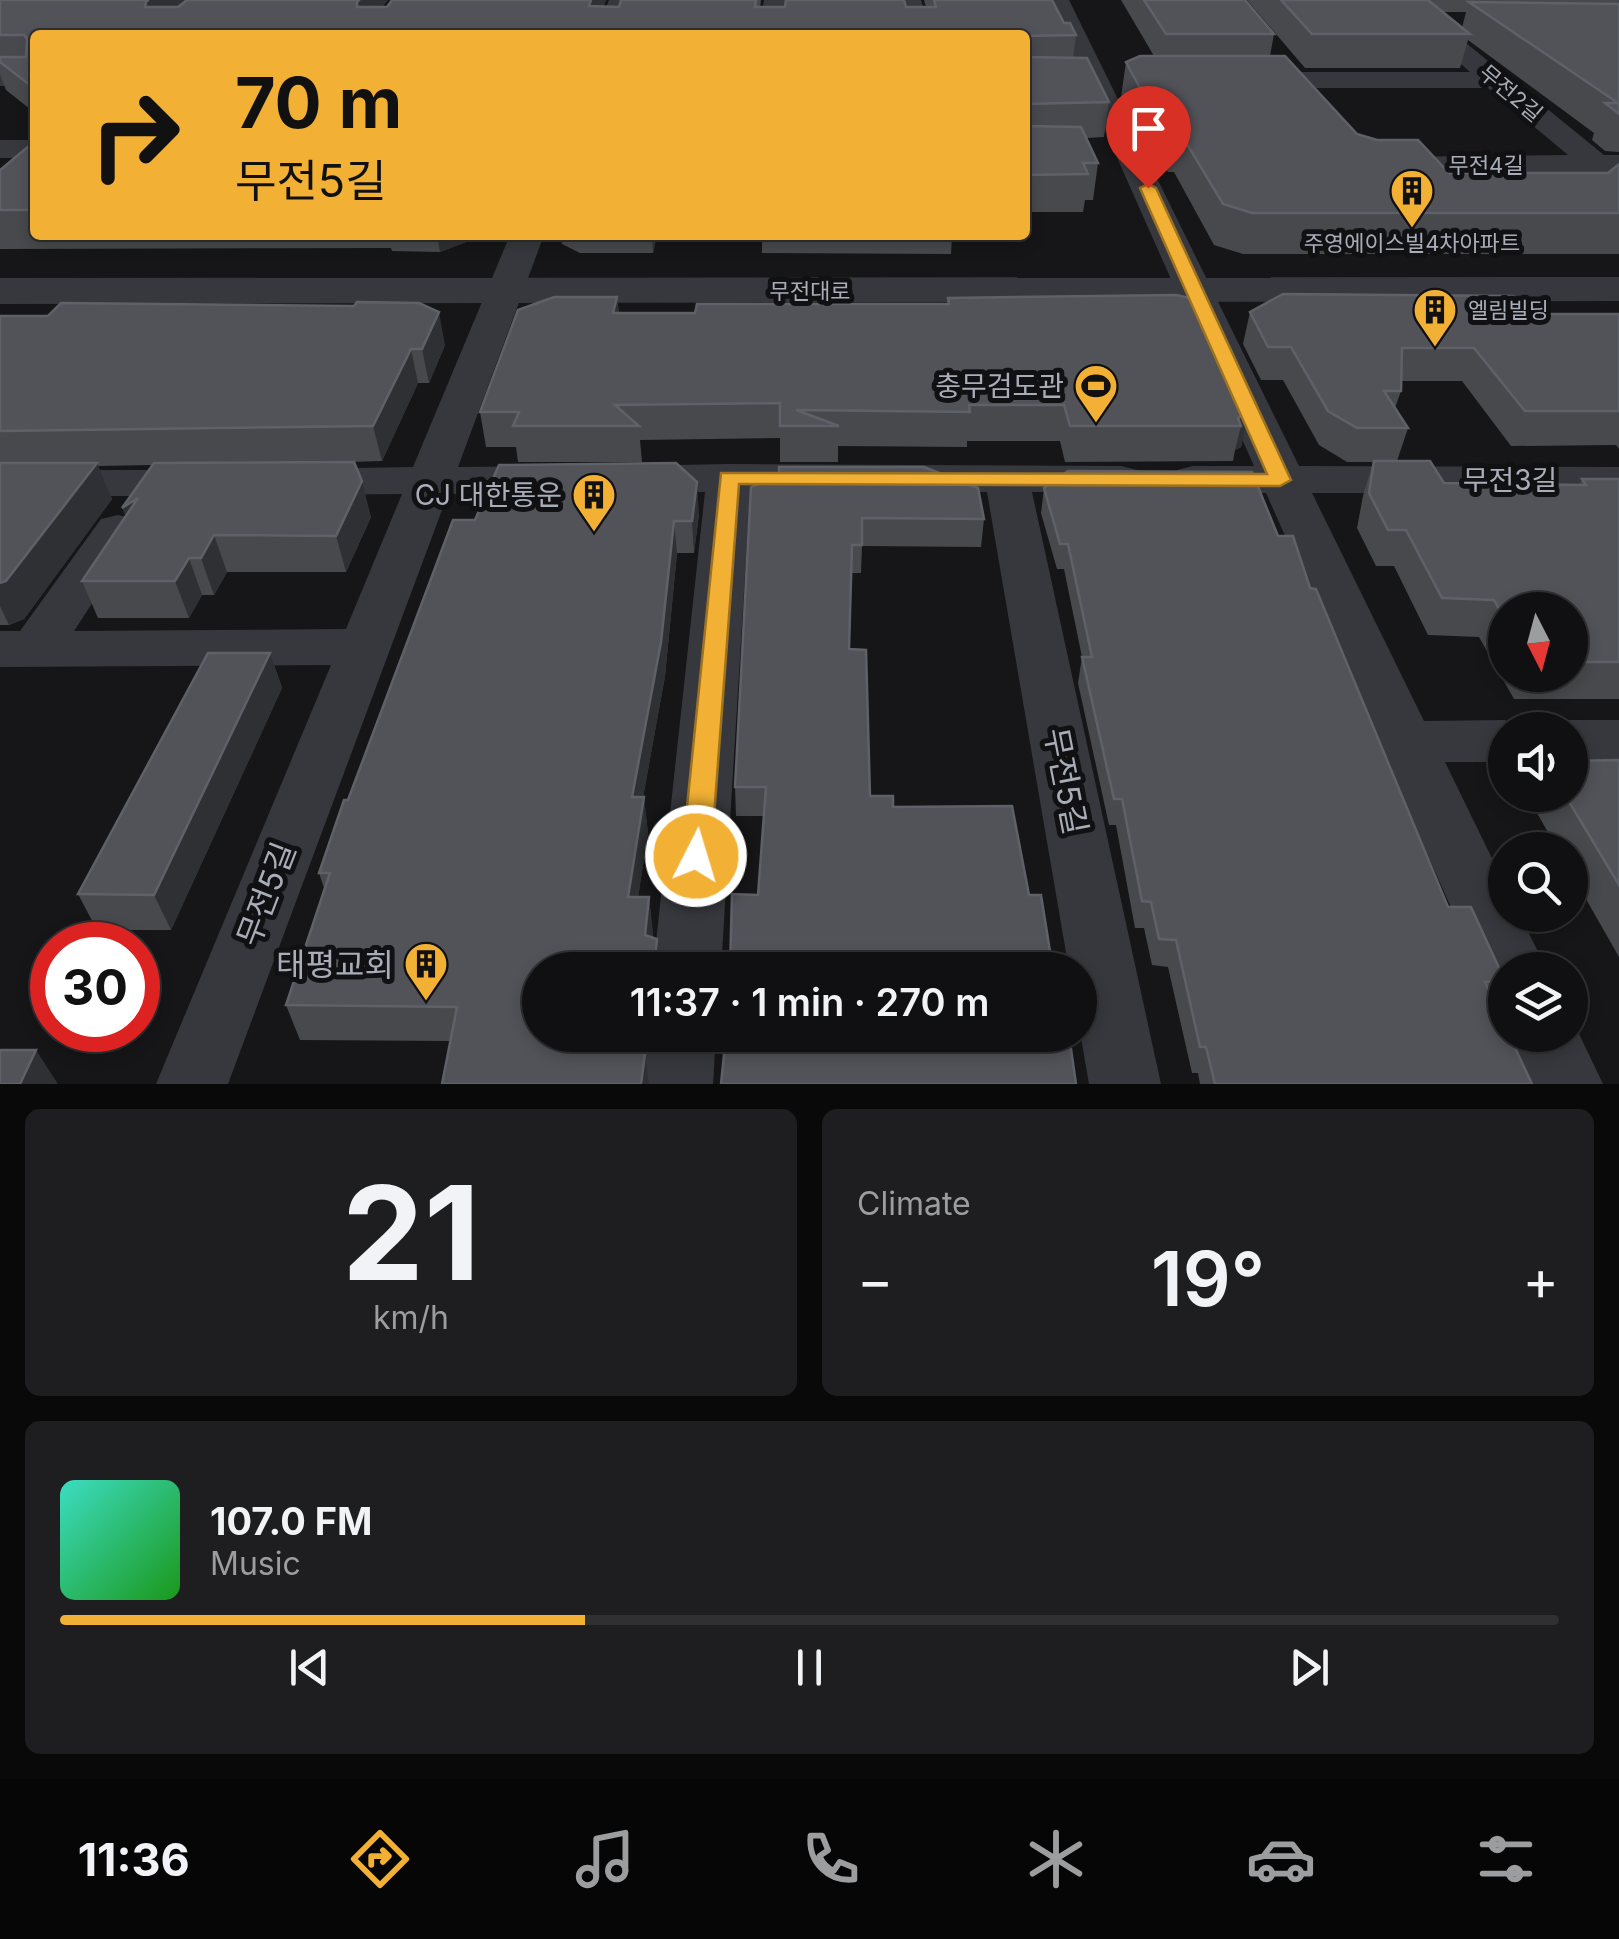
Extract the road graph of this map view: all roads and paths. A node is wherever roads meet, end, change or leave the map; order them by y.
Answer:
1 (620, 0) edge
2 (775, 0) edge
3 (910, 0) edge
4 (1058, 0) edge
5 (1399, 0) edge
6 (1424, 22) junction
7 (1463, 22) edge
8 (609, 30) edge
9 (772, 30) edge
10 (917, 30) edge
11 (1272, 53) edge
12 (0, 78) edge
13 (30, 78) edge
14 (1061, 79) edge
15 (1107, 79) junction
16 (1215, 80) edge
17 (1294, 80) junction
18 (1496, 80) junction
19 (1318, 108) edge
20 (24, 148) edge
21 (1096, 150) edge
22 (1131, 150) junction
23 (1355, 151) edge
24 (0, 171) edge
25 (1612, 171) edge
26 (525, 240) edge
27 (504, 290) junction
28 (1619, 290) edge
29 (0, 291) edge
30 (1194, 291) junction
31 (729, 478) junction
32 (1006, 478) junction
33 (1280, 480) junction
34 (1619, 480) edge
35 (432, 481) junction
36 (0, 484) edge
37 (150, 484) junction
38 (362, 648) junction
39 (18, 649) edge
40 (1488, 741) edge
41 (1588, 741) edge
42 (1619, 741) edge
43 (1404, 742) junction
44 (689, 952) edge
45 (1504, 952) edge
46 (680, 1052) edge
47 (1552, 1052) edge
48 (192, 1084) edge
49 (677, 1084) edge
50 (1125, 1084) edge
51 (1567, 1084) edge

1 - 8 street
2 - 9 street
3 - 10 street
4 - 15 street
5 - 6 street, 무전2길
6 - 7 street
6 - 18 street, 무전2길
11 - 17 street
12 - 13 street
14 - 15 street
15 - 22 street
16 - 17 street
17 - 18 street
17 - 19 street
18 - 25 street, 무전2길
20 - 24 street
21 - 22 street
22 - 30 street
23 - 25 street, 무전4길
26 - 27 street, 무전5길
27 - 29 street, 무전대로
27 - 30 street, 무전대로
27 - 35 street, 무전5길
28 - 30 street, 무전대로
30 - 33 street
31 - 32 street
31 - 35 street
31 - 44 street
32 - 33 street
32 - 50 street, 무전5길
33 - 34 street, 무전3길
33 - 43 street
35 - 37 street
35 - 38 street, 무전5길
36 - 37 street
37 - 39 street
38 - 39 street
38 - 48 street, 무전5길
40 - 43 street
41 - 42 street
43 - 45 street
46 - 49 street
47 - 51 street

